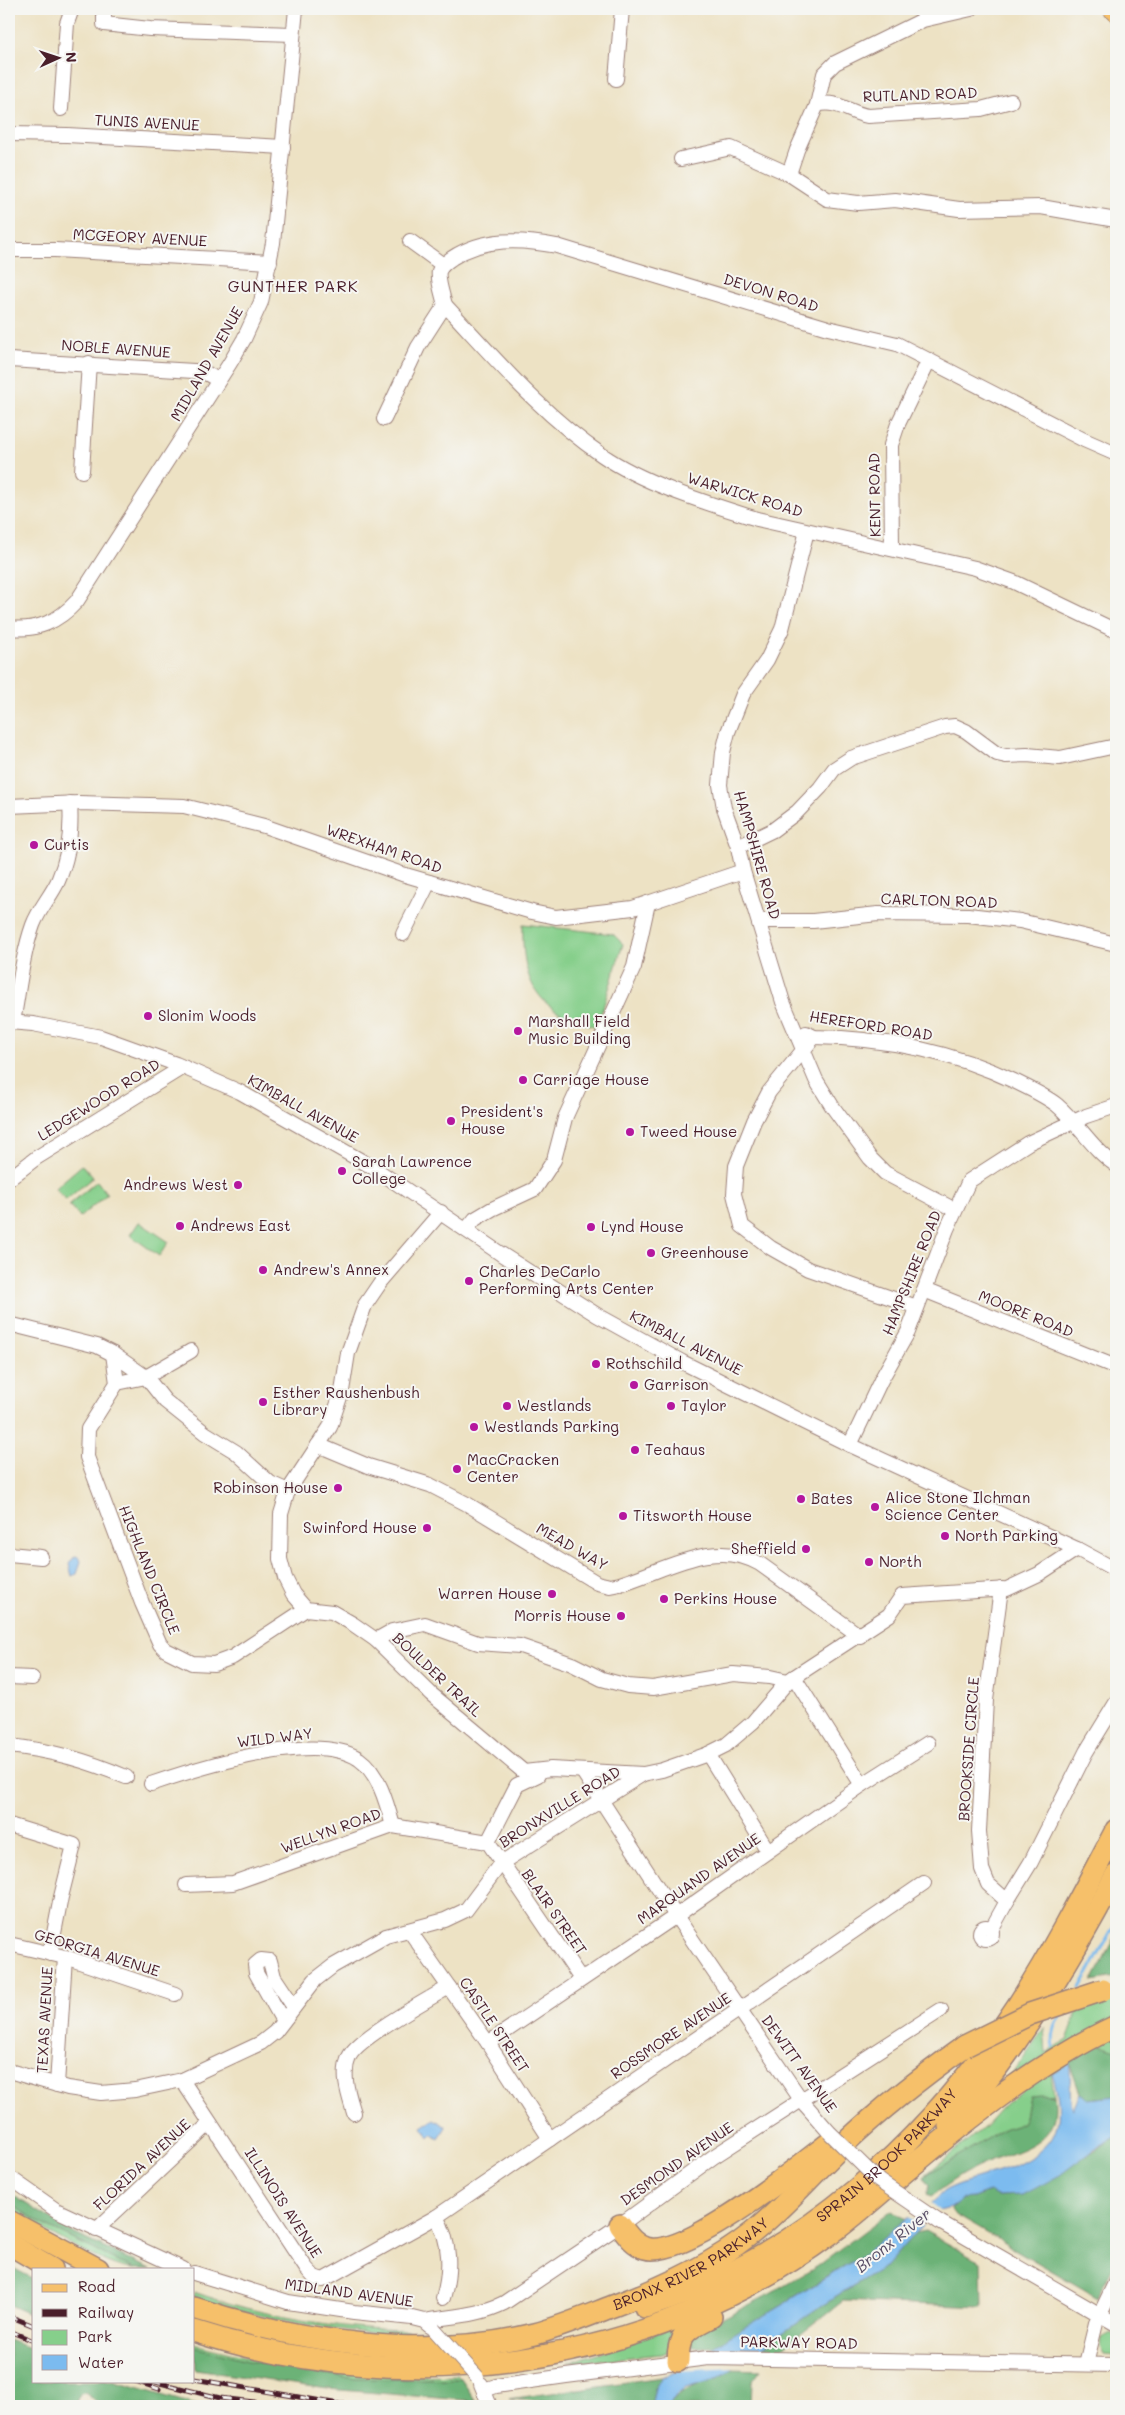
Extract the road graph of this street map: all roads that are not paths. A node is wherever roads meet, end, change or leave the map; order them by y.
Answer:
1 (72, 9) edge
2 (104, 9) edge
3 (296, 9) edge
4 (622, 9) edge
5 (971, 9) edge
6 (1112, 9) edge
7 (1116, 12) edge
8 (294, 34) junction
9 (616, 79) dead end
10 (1011, 101) dead end
11 (817, 105) junction
12 (61, 108) dead end
13 (9, 134) edge
14 (283, 147) junction
15 (681, 159) dead end
16 (789, 174) junction
17 (1116, 220) edge
18 (410, 241) dead end
19 (9, 250) edge
20 (270, 262) junction
21 (443, 264) junction
22 (444, 306) junction
23 (9, 360) edge
24 (929, 360) junction
25 (89, 363) junction
26 (218, 380) junction
27 (384, 419) dead end
28 (1116, 454) edge
29 (82, 470) dead end
30 (807, 531) junction
31 (892, 548) junction
32 (9, 628) edge
33 (1116, 631) edge
34 (1116, 746) edge
35 (70, 803) junction
36 (9, 806) edge
37 (738, 847) junction
38 (743, 871) junction
39 (428, 882) junction
40 (648, 903) junction
41 (759, 921) junction
42 (403, 934) dead end
43 (1116, 944) edge
44 (11, 1022) edge
45 (794, 1029) junction
46 (814, 1037) junction
47 (803, 1050) junction
48 (183, 1067) junction
49 (1116, 1106) edge
50 (1073, 1122) junction
51 (1116, 1165) edge
52 (9, 1179) edge
53 (955, 1210) junction
54 (441, 1212) junction
55 (466, 1230) junction
56 (924, 1290) junction
57 (917, 1307) junction
58 (9, 1324) edge
59 (191, 1351) dead end
60 (113, 1354) junction
61 (1116, 1367) edge
62 (146, 1377) junction
63 (117, 1383) junction
64 (318, 1445) junction
65 (850, 1445) junction
66 (270, 1483) junction
67 (288, 1491) junction
68 (281, 1514) junction
69 (1077, 1549) junction
70 (9, 1554) edge
71 (41, 1557) dead end
72 (1116, 1570) edge
73 (1001, 1589) junction
74 (306, 1609) junction
75 (860, 1636) junction
76 (376, 1640) junction
77 (9, 1677) edge
78 (32, 1678) dead end
79 (791, 1679) junction
80 (1116, 1703) edge
81 (928, 1743) dead end
82 (9, 1746) edge
83 (708, 1754) junction
84 (550, 1770) junction
85 (583, 1772) junction
86 (643, 1774) junction
87 (126, 1778) dead end
88 (151, 1784) dead end
89 (862, 1785) junction
90 (601, 1800) junction
91 (9, 1825) edge
92 (393, 1826) junction
93 (1116, 1830) edge
94 (488, 1842) junction
95 (768, 1851) junction
96 (501, 1864) junction
97 (1116, 1875) edge
98 (924, 1883) dead end
99 (186, 1885) dead end
100 (1007, 1901) junction
101 (676, 1916) junction
102 (409, 1930) junction
103 (991, 1930) dead end
104 (9, 1944) edge
105 (50, 1954) junction
106 (64, 1957) junction
107 (581, 1979) junction
108 (449, 1987) junction
109 (1110, 1989) edge
110 (175, 1994) dead end
111 (294, 2007) junction
112 (740, 2009) junction
113 (941, 2010) dead end
114 (283, 2021) junction
115 (1116, 2026) edge
116 (488, 2043) junction
117 (9, 2071) edge
118 (182, 2080) junction
119 (58, 2085) junction
120 (902, 2093) junction
121 (802, 2101) junction
122 (354, 2113) dead end
123 (210, 2123) junction
124 (550, 2139) junction
125 (902, 2175) junction
126 (9, 2176) edge
127 (875, 2199) junction
128 (436, 2217) junction
129 (9, 2221) edge
130 (620, 2225) junction
131 (96, 2230) junction
132 (9, 2244) edge
133 (9, 2258) edge
134 (50, 2268) edge
135 (96, 2268) edge
136 (181, 2268) edge
137 (32, 2270) edge
138 (195, 2273) edge
139 (1116, 2280) edge
140 (443, 2298) dead end
141 (195, 2308) edge
142 (1099, 2314) junction
143 (1116, 2324) edge
144 (429, 2325) junction
145 (195, 2331) edge
146 (537, 2333) junction
147 (684, 2360) junction
148 (1086, 2364) junction
149 (1116, 2365) edge
150 (488, 2399) edge

1 - 12 street
2 - 8 street
3 - 8 street, MIDLAND AVENUE
4 - 9 street
5 - 11 street
6 - 7 main road
8 - 14 street, MIDLAND AVENUE
10 - 11 street, RUTLAND ROAD
11 - 16 street
13 - 14 street, TUNIS AVENUE
14 - 20 street, MIDLAND AVENUE
15 - 16 street
16 - 17 street
18 - 21 street
19 - 20 street, MCGEORY AVENUE
20 - 26 street, MIDLAND AVENUE
21 - 22 street
21 - 24 street, DEVON ROAD
22 - 27 street
22 - 30 street, WARWICK ROAD
23 - 25 street, NOBLE AVENUE
24 - 28 street, DEVON ROAD
24 - 31 street, KENT ROAD
25 - 26 street, NOBLE AVENUE
25 - 29 street
26 - 32 street, MIDLAND AVENUE
30 - 31 street, WARWICK ROAD
30 - 37 street, HAMPSHIRE ROAD
31 - 33 street, WARWICK ROAD
34 - 37 street
35 - 36 street, WREXHAM ROAD
35 - 39 street, WREXHAM ROAD
35 - 44 street
37 - 38 street, HAMPSHIRE ROAD
38 - 40 street, WREXHAM ROAD
38 - 41 street, HAMPSHIRE ROAD
39 - 40 street, WREXHAM ROAD
39 - 42 street
40 - 55 street
41 - 43 street, CARLTON ROAD
41 - 45 street, HAMPSHIRE ROAD
44 - 48 street, KIMBALL AVENUE
45 - 46 street, HEREFORD ROAD
45 - 47 street, HAMPSHIRE ROAD
46 - 47 street
46 - 50 street, HEREFORD ROAD
47 - 53 street, HAMPSHIRE ROAD
47 - 57 street
48 - 52 street, LEDGEWOOD ROAD
48 - 54 street, KIMBALL AVENUE
49 - 50 street
50 - 51 street, HEREFORD ROAD
50 - 53 street
53 - 56 street, HAMPSHIRE ROAD
54 - 55 street, KIMBALL AVENUE
54 - 64 street
55 - 65 street, KIMBALL AVENUE
56 - 57 street, HAMPSHIRE ROAD
56 - 61 street, MOORE ROAD
57 - 65 street, HAMPSHIRE ROAD
58 - 60 street
59 - 62 street
60 - 62 street
60 - 63 street
62 - 63 street
62 - 66 street
63 - 74 street, HIGHLAND CIRCLE
64 - 67 street
64 - 75 street, MEAD WAY
65 - 69 street, KIMBALL AVENUE
66 - 67 street
66 - 68 street
67 - 68 street
68 - 74 street
69 - 72 street, KIMBALL AVENUE
69 - 73 street, BRONXVILLE ROAD
70 - 71 street
73 - 75 street, BRONXVILLE ROAD
73 - 100 street, BROOKSIDE CIRCLE
74 - 76 street, BOULDER TRAIL
75 - 79 street, BRONXVILLE ROAD
76 - 79 street
76 - 84 street, BOULDER TRAIL
77 - 78 street
79 - 83 street, BRONXVILLE ROAD
79 - 89 street
80 - 100 street
81 - 89 street, MARQUAND AVENUE
82 - 87 street
83 - 86 street, BRONXVILLE ROAD
83 - 95 street
84 - 85 street, BOULDER TRAIL
84 - 94 street
85 - 86 street, BOULDER TRAIL
85 - 90 street, DEWITT AVENUE
86 - 90 street, BRONXVILLE ROAD
88 - 92 street, WILD WAY
89 - 95 street, MARQUAND AVENUE
90 - 96 street, BRONXVILLE ROAD
90 - 101 street, DEWITT AVENUE
91 - 105 street, TEXAS AVENUE
92 - 94 street, WELLYN ROAD
92 - 99 street, WELLYN ROAD
93 - 146 highway, SPRAIN BROOK PARKWAY
94 - 96 street, BLAIR STREET
95 - 101 street, MARQUAND AVENUE
96 - 102 street, BRONXVILLE ROAD
96 - 107 street, BLAIR STREET
97 - 125 highway, SPRAIN BROOK PARKWAY
98 - 112 street, ROSSMORE AVENUE
100 - 103 street
101 - 107 street, MARQUAND AVENUE
101 - 112 street, DEWITT AVENUE
102 - 108 street, CASTLE STREET
102 - 111 street, BRONXVILLE ROAD
104 - 105 street, GEORGIA AVENUE
105 - 106 street, GEORGIA AVENUE
106 - 110 street, GEORGIA AVENUE
106 - 119 street, TEXAS AVENUE
107 - 116 street, MARQUAND AVENUE
108 - 116 street, CASTLE STREET
108 - 122 street
109 - 120 highway, BRONX RIVER PARKWAY, bridge
111 - 114 street, BRONXVILLE ROAD
111 - 114 street
112 - 121 street, DEWITT AVENUE
112 - 124 street, ROSSMORE AVENUE
113 - 121 street, DESMOND AVENUE
114 - 118 street, BRONXVILLE ROAD
115 - 125 highway
116 - 124 street, CASTLE STREET
117 - 119 street, BRONXVILLE ROAD
118 - 119 street, BRONXVILLE ROAD
118 - 123 street, ILLINOIS AVENUE
120 - 130 highway
120 - 146 highway, BRONX RIVER PARKWAY
121 - 130 street, DESMOND AVENUE
121 - 142 street, DEWITT AVENUE, bridge
123 - 128 street, ILLINOIS AVENUE
123 - 131 street, FLORIDA AVENUE
124 - 128 street, ROSSMORE AVENUE
125 - 127 highway
126 - 131 street
127 - 145 highway
127 - 147 highway
128 - 140 street
129 - 135 highway
130 - 144 street, DESMOND AVENUE
131 - 136 street
132 - 134 highway
133 - 137 highway
138 - 144 street, MIDLAND AVENUE
139 - 142 street
141 - 146 highway, BRONX RIVER PARKWAY
142 - 143 street, DEWITT AVENUE
142 - 148 street
144 - 150 street, bridge
147 - 148 street, PARKWAY ROAD
147 - 150 street, PARKWAY ROAD
148 - 149 street, PARKWAY ROAD

